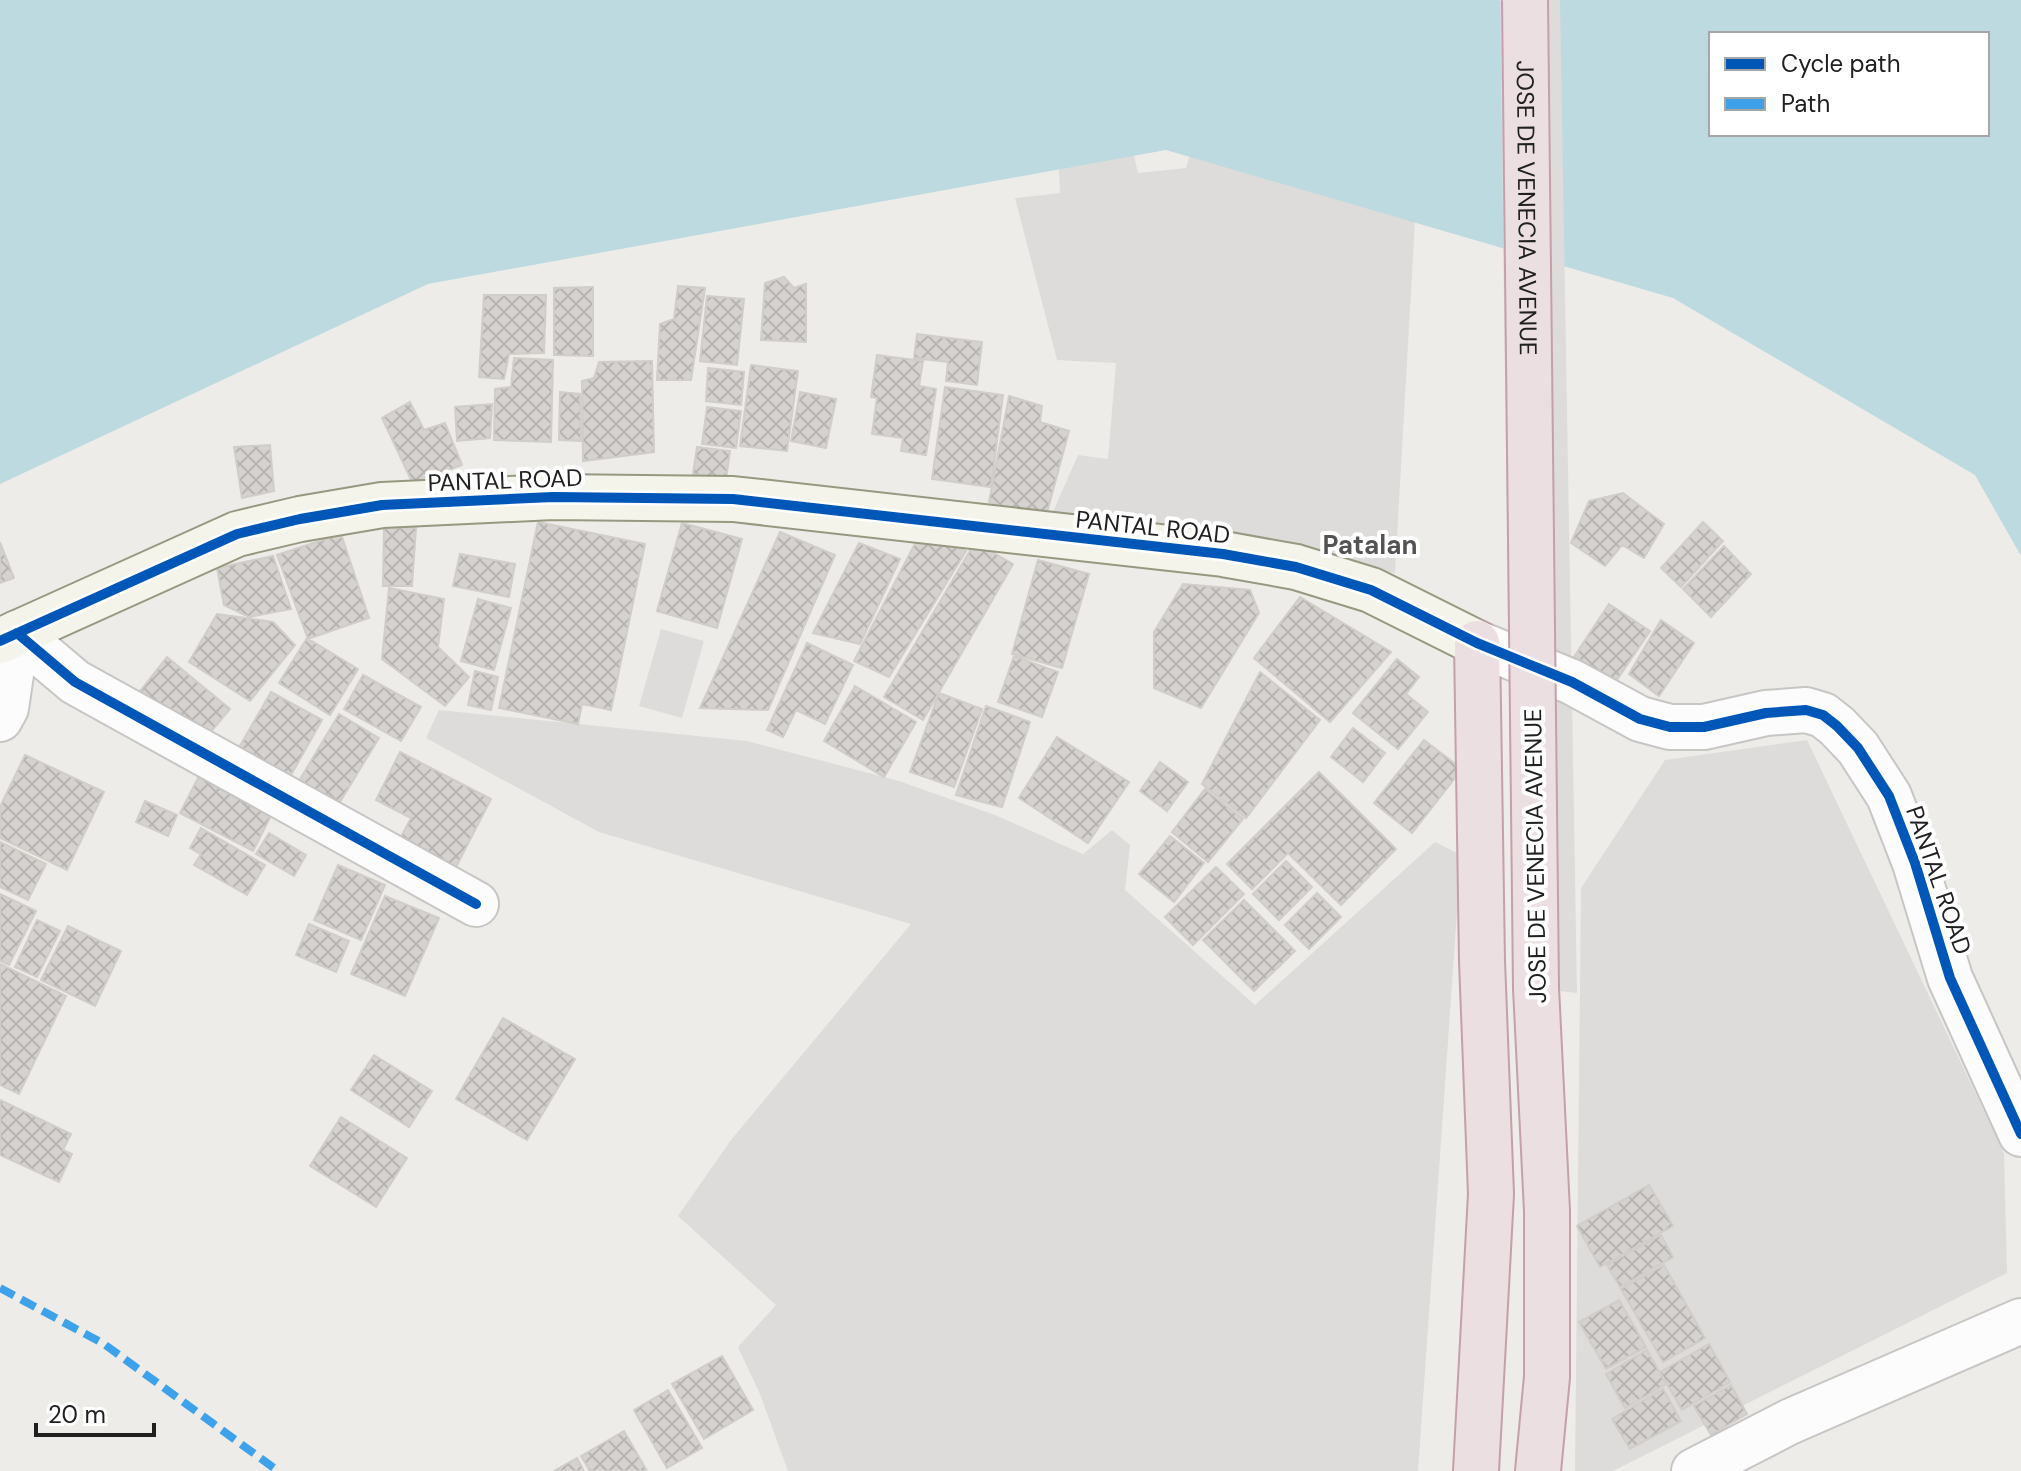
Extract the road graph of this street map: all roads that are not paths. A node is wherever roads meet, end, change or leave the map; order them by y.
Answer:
1 (1525, 0) edge
2 (8, 637) edge
3 (1477, 643) junction
4 (0, 719) edge
5 (476, 904) dead end
6 (2021, 1134) edge
7 (2021, 1321) edge
8 (1476, 1471) edge
9 (1538, 1471) edge
10 (1694, 1471) edge

1 - 9 highway, JOSE DE VENECIA AVENUE, bridge
2 - 3 street, PANTAL ROAD
2 - 4 street
2 - 5 street
3 - 6 street, PANTAL ROAD
3 - 8 highway
7 - 10 street

